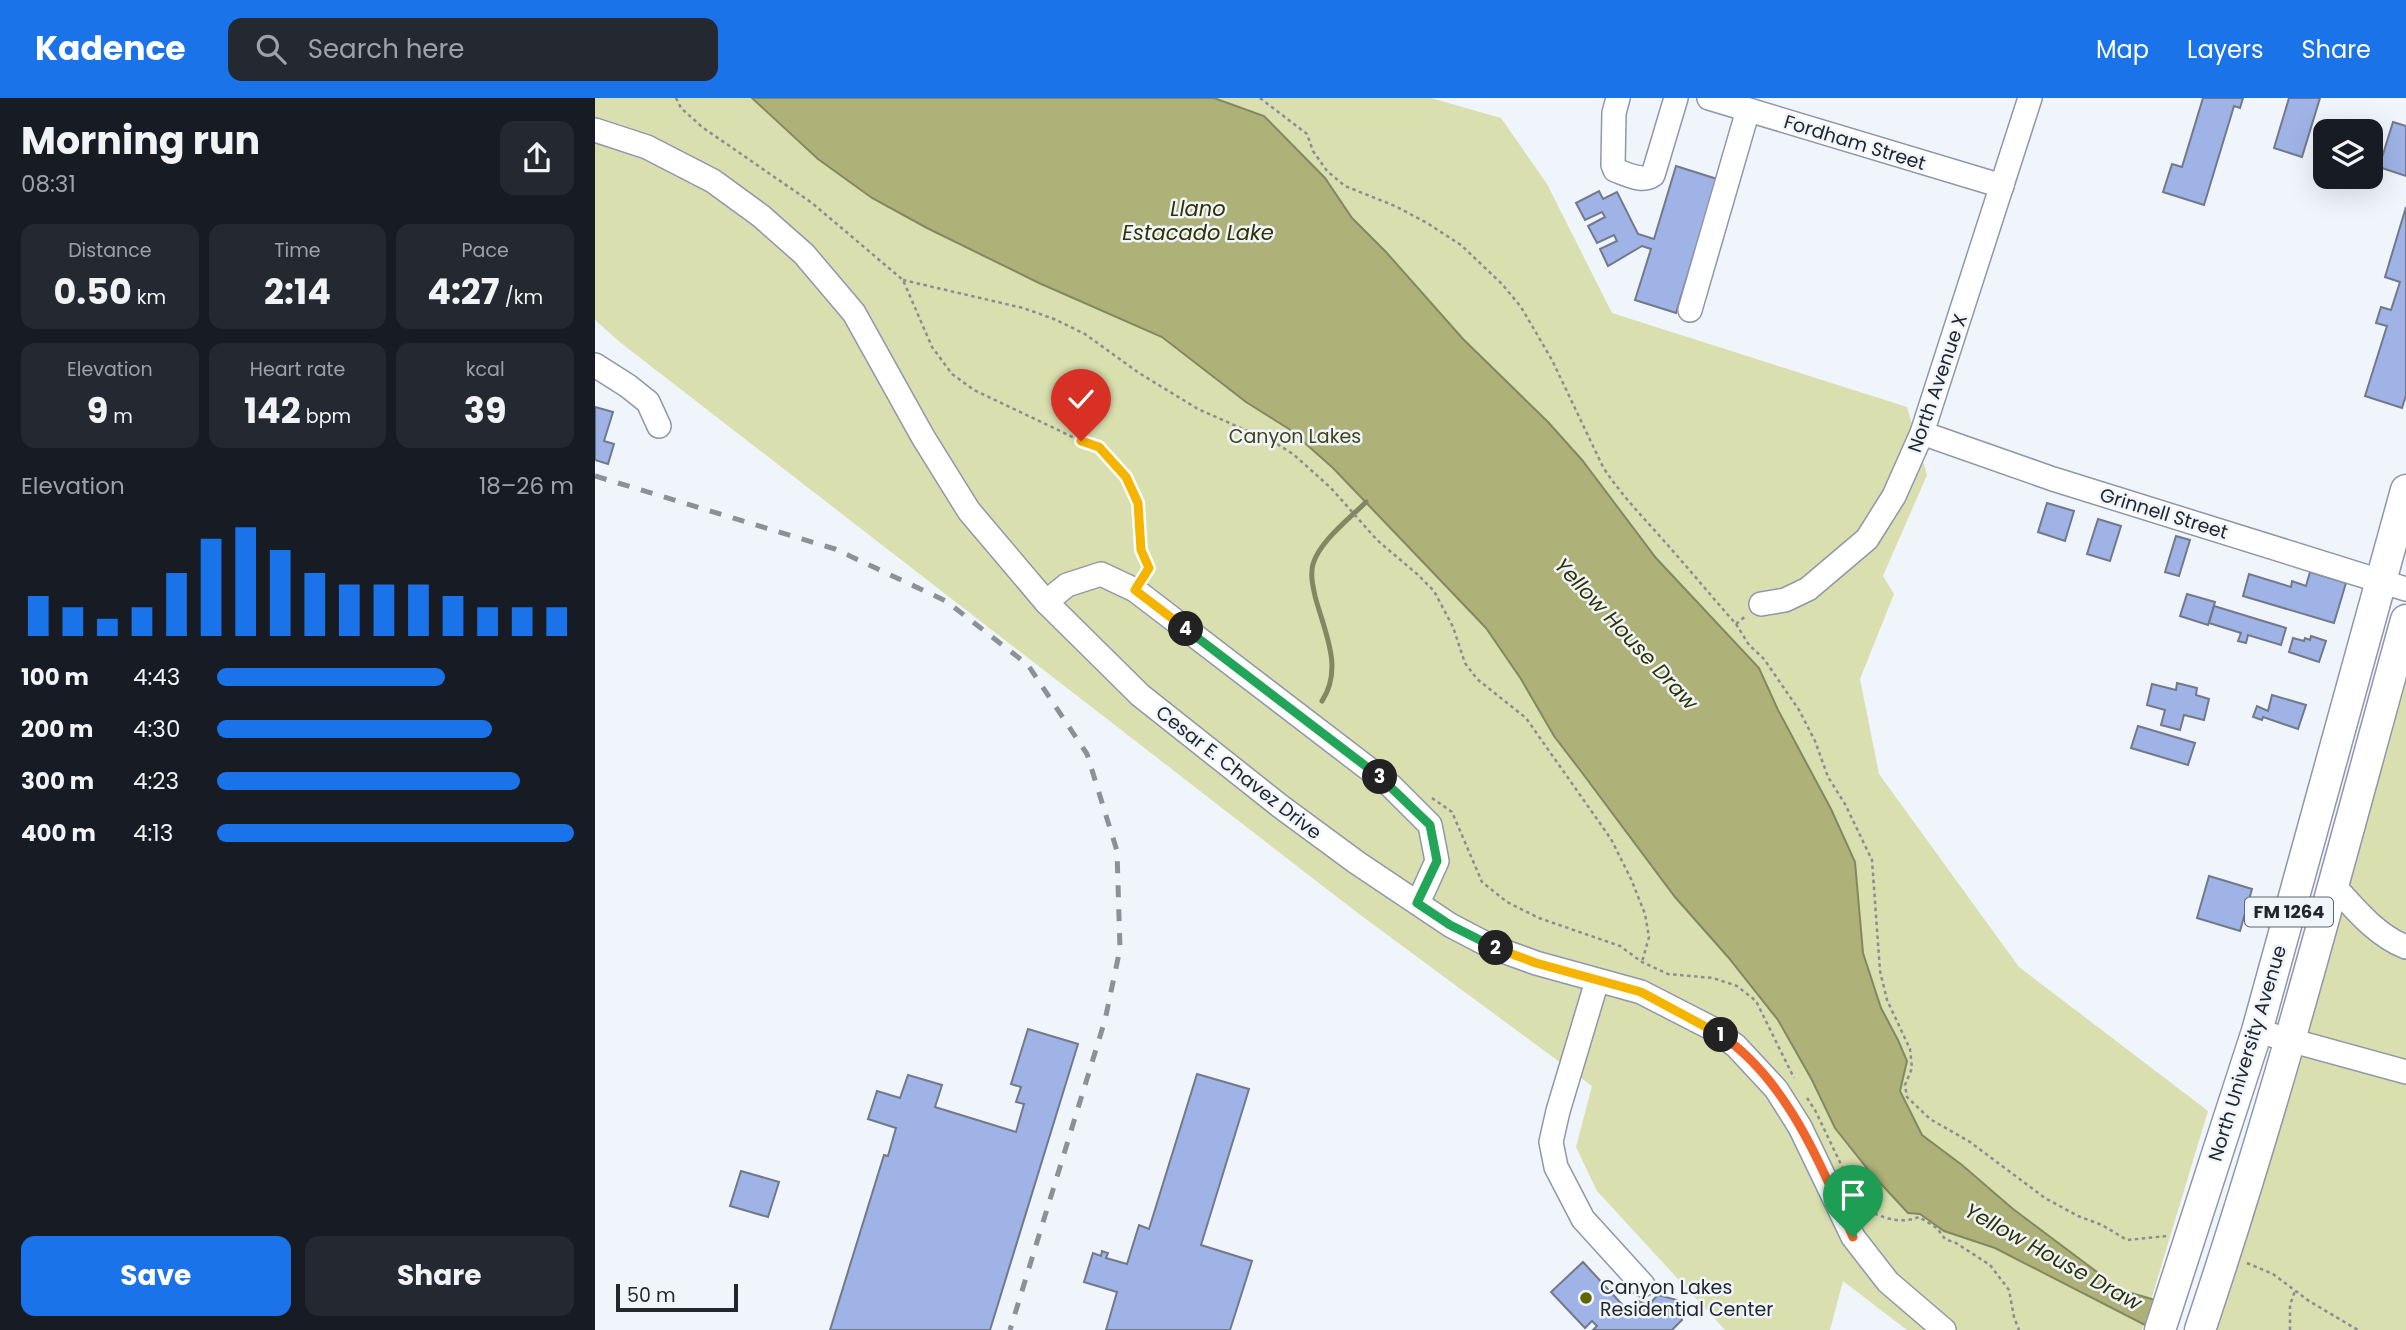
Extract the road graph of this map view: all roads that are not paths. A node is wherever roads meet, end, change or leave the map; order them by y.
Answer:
1 (1618, 98) edge
2 (1676, 98) edge
3 (1709, 98) edge
4 (2030, 98) edge
5 (1748, 110) junction
6 (595, 130) edge
7 (2001, 186) junction
8 (1691, 310) dead end
9 (595, 365) edge
10 (659, 426) dead end
11 (1922, 433) junction
12 (2406, 490) edge
13 (2393, 585) edge
14 (1046, 602) junction
15 (1761, 604) road end
16 (2406, 622) edge
17 (2335, 887) junction
18 (1417, 903) junction
19 (2406, 947) edge
20 (1597, 981) junction
21 (2257, 1031) junction
22 (2291, 1040) junction
23 (2406, 1072) edge
24 (1643, 1285) dead end
25 (1944, 1330) edge
26 (2160, 1330) edge
27 (2200, 1330) edge

1 - 2 street
3 - 5 street, Fordham Street
4 - 7 street, North Avenue X
5 - 7 street, Fordham Street
5 - 8 street
6 - 14 street, Cesar E. Chavez Drive
7 - 11 street, North Avenue X
9 - 10 street
11 - 13 street, Grinnell Street
11 - 15 street, North Avenue X
12 - 13 main road, North University Avenue / FM 1264
13 - 21 main road, North University Avenue / FM 1264
14 - 18 street, Cesar E. Chavez Drive
14 - 18 street
16 - 17 main road, North University Avenue / FM 1264
17 - 19 street
17 - 22 main road, North University Avenue / FM 1264
18 - 20 street, Cesar E. Chavez Drive
20 - 24 street
20 - 25 street, Cesar E. Chavez Drive
21 - 22 street
21 - 26 main road, North University Avenue / FM 1264
22 - 23 street
22 - 27 main road, North University Avenue / FM 1264

